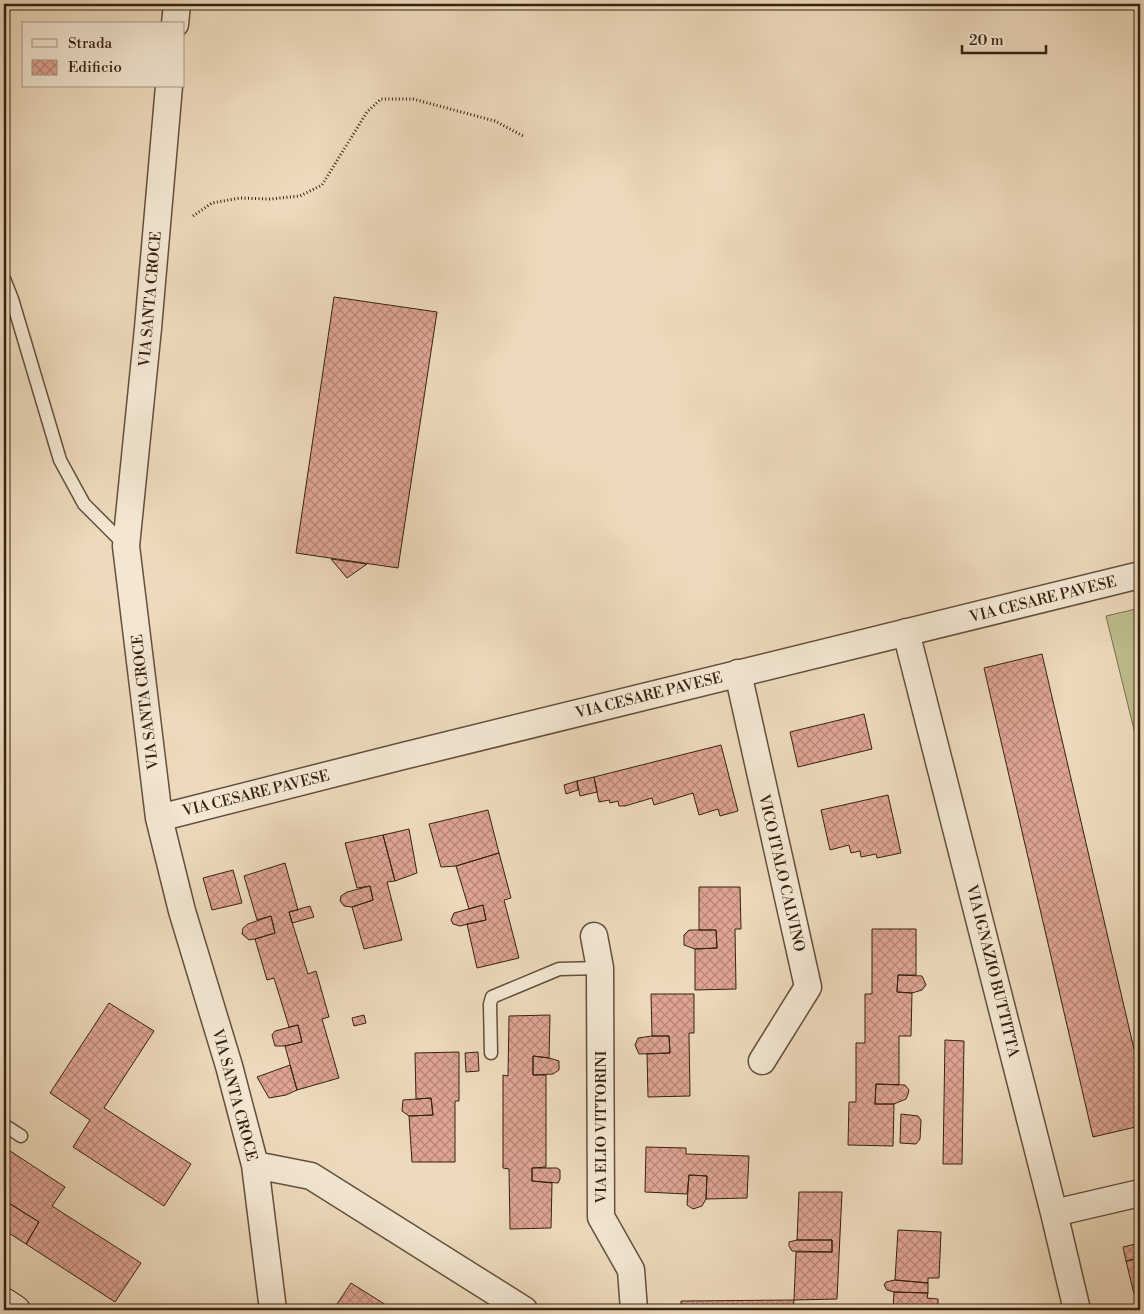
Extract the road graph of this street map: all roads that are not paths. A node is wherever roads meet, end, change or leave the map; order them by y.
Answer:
1 (177, 4) edge
2 (175, 22) edge
3 (169, 88) edge
4 (4, 279) edge
5 (126, 546) junction
6 (1140, 575) edge
7 (906, 632) junction
8 (738, 673) junction
9 (159, 818) junction
10 (594, 936) dead end
11 (600, 968) junction
12 (491, 1053) dead end
13 (762, 1061) dead end
14 (4, 1125) edge
15 (21, 1136) dead end
16 (255, 1165) junction
17 (1140, 1193) edge
18 (1054, 1212) junction
19 (4, 1302) edge
20 (272, 1309) edge
21 (16, 1310) edge
22 (524, 1310) edge
23 (634, 1310) edge
24 (1078, 1310) edge

1 - 2 street
3 - 5 street, VIA SANTA CROCE
4 - 5 lane
5 - 9 street, VIA SANTA CROCE
6 - 7 street, VIA CESARE PAVESE
7 - 8 street, VIA CESARE PAVESE
7 - 18 street, VIA IGNAZIO BUTTITTA
8 - 9 street, VIA CESARE PAVESE
8 - 13 street, VICO ITALO CALVINO
9 - 16 street, VIA SANTA CROCE
10 - 11 street, VIA ELIO VITTORINI
11 - 12 lane
11 - 23 street, VIA ELIO VITTORINI
14 - 15 lane
16 - 20 street, VIA SANTA CROCE
16 - 22 street
17 - 18 street
18 - 24 street, VIA IGNAZIO BUTTITTA
19 - 21 street

